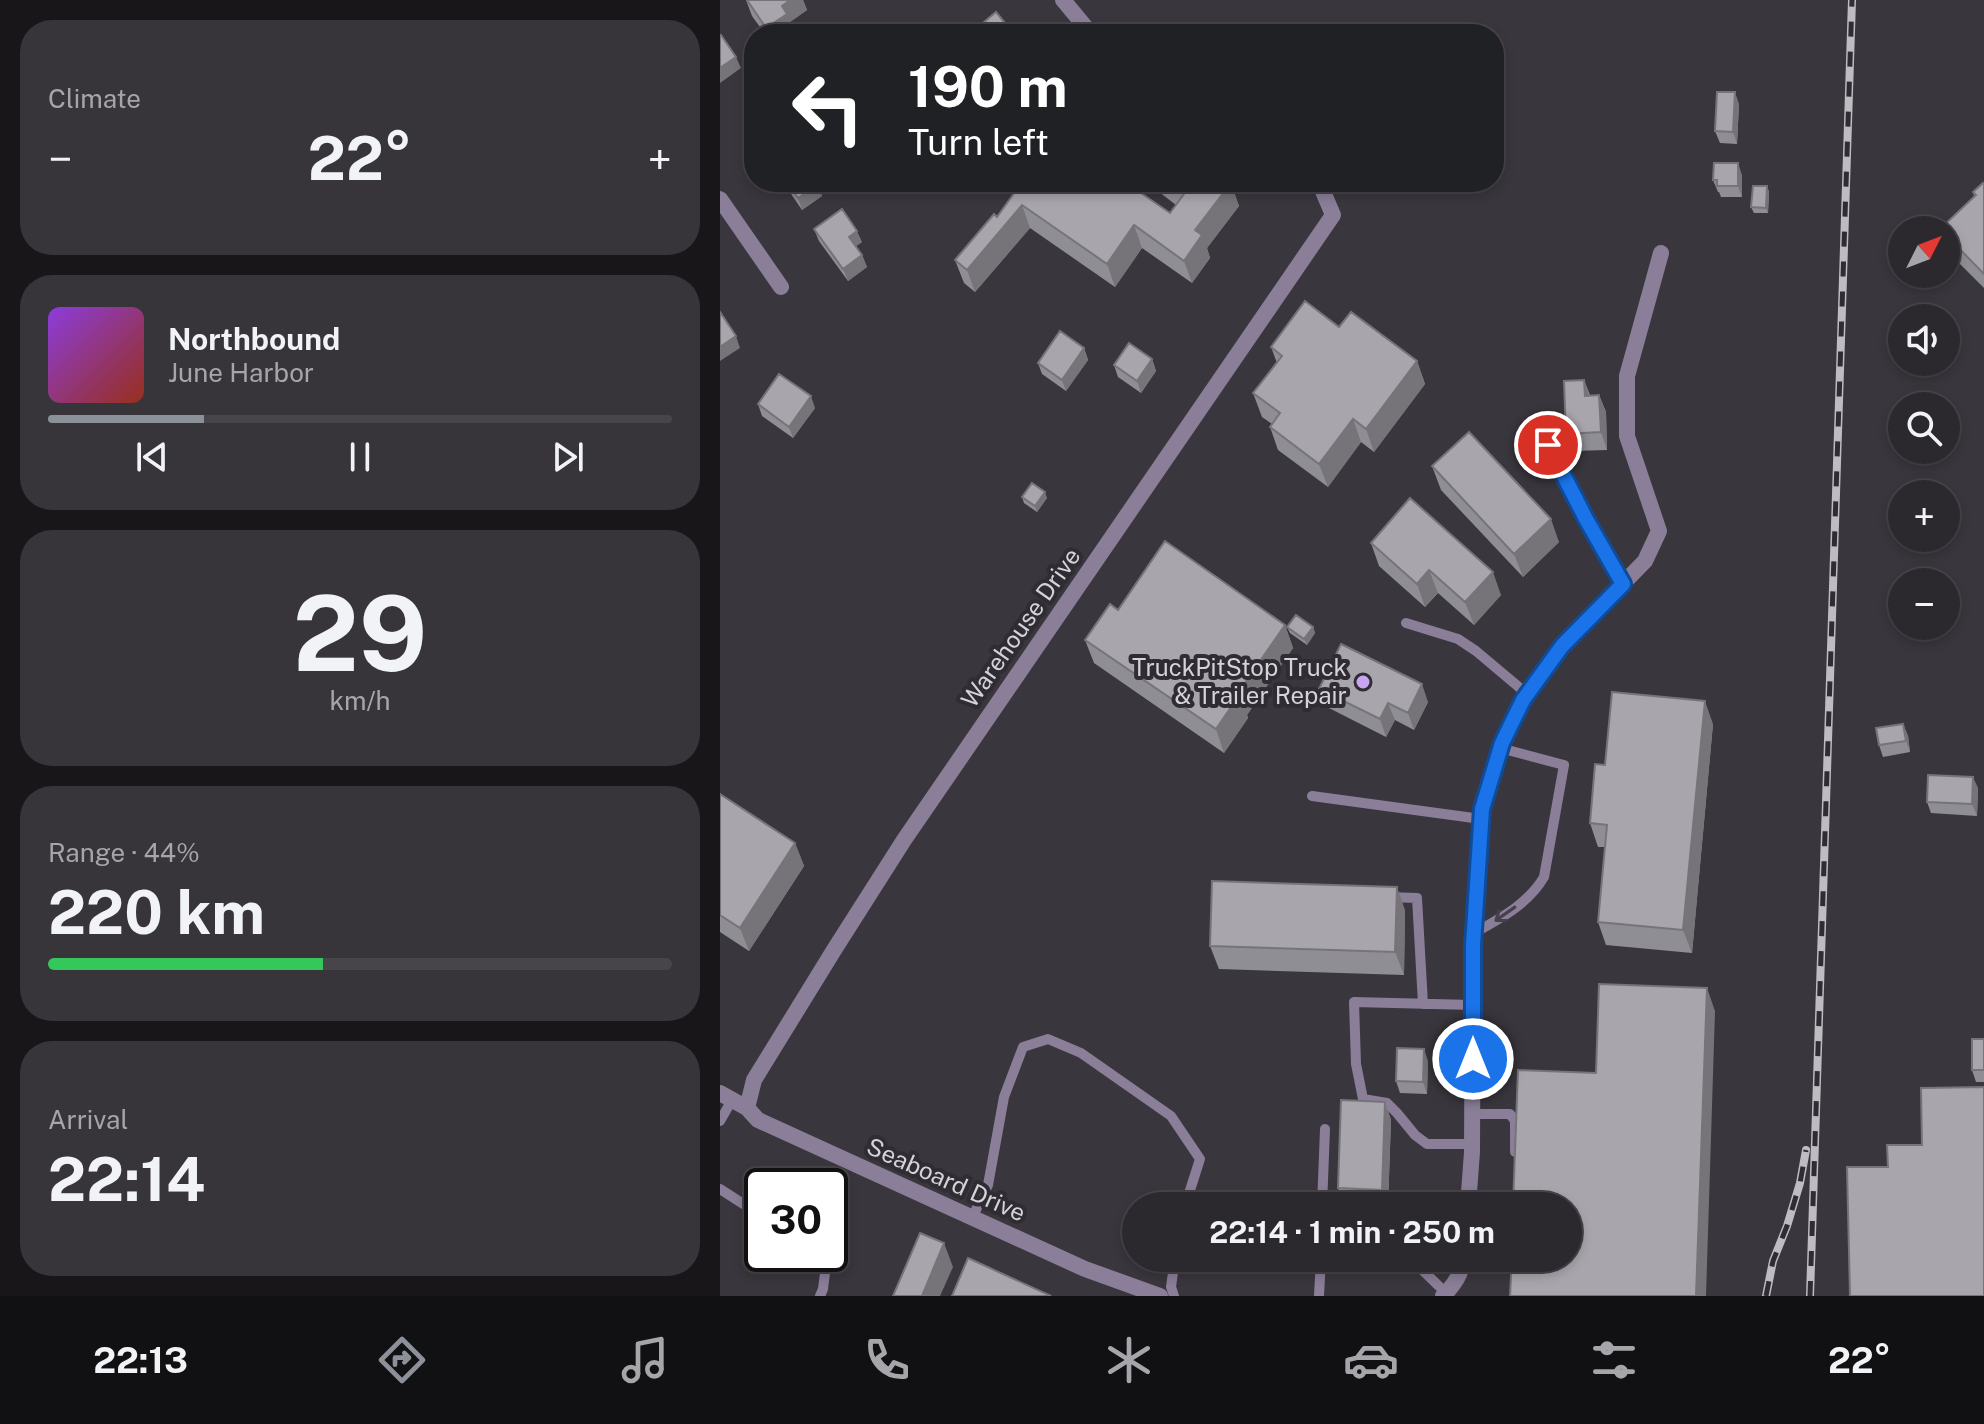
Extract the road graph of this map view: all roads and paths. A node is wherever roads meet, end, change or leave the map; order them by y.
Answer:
1 (1063, 0) edge
2 (1083, 24) edge
3 (1323, 192) edge
4 (720, 199) edge
5 (1661, 253) dead end
6 (781, 287) dead end
7 (1548, 445) dead end
8 (1623, 584) junction
9 (1406, 623) dead end
10 (1527, 694) junction
11 (1500, 748) junction
12 (1312, 796) dead end
13 (1481, 819) junction
14 (1374, 896) edge
15 (1474, 933) junction
16 (1423, 1004) junction
17 (1473, 1005) junction
18 (726, 1096) edge
19 (747, 1108) junction
20 (1473, 1114) junction
21 (720, 1121) edge
22 (1325, 1129) dead end
23 (1473, 1144) junction
24 (1515, 1163) edge
25 (720, 1189) edge
26 (1189, 1192) edge
27 (1323, 1192) edge
28 (1469, 1192) edge
29 (744, 1204) edge
30 (972, 1218) junction
31 (825, 1272) edge
32 (1173, 1272) edge
33 (1320, 1272) edge
34 (1423, 1272) edge
35 (1460, 1272) edge
36 (1444, 1295) edge
37 (820, 1296) edge
38 (1160, 1296) edge
39 (1174, 1296) edge
40 (1319, 1296) edge

1 - 2 street
3 - 19 street, Warehouse Drive
4 - 6 street
5 - 8 street
7 - 8 lane
8 - 10 street
9 - 10 lane
10 - 11 street
11 - 13 street
11 -> 15 lane
12 - 13 lane
13 - 15 street
14 - 16 lane
15 - 17 street
16 - 17 lane
16 - 23 lane
17 - 20 street
18 - 19 street, Seaboard Drive
18 - 21 lane
19 - 30 street, Seaboard Drive
20 - 23 street
20 - 24 lane
22 - 27 lane
23 - 28 street
25 - 29 lane
26 - 30 lane
30 - 38 street, Seaboard Drive
31 - 37 lane
32 - 39 lane
33 - 40 lane
34 - 36 lane
35 - 36 street

